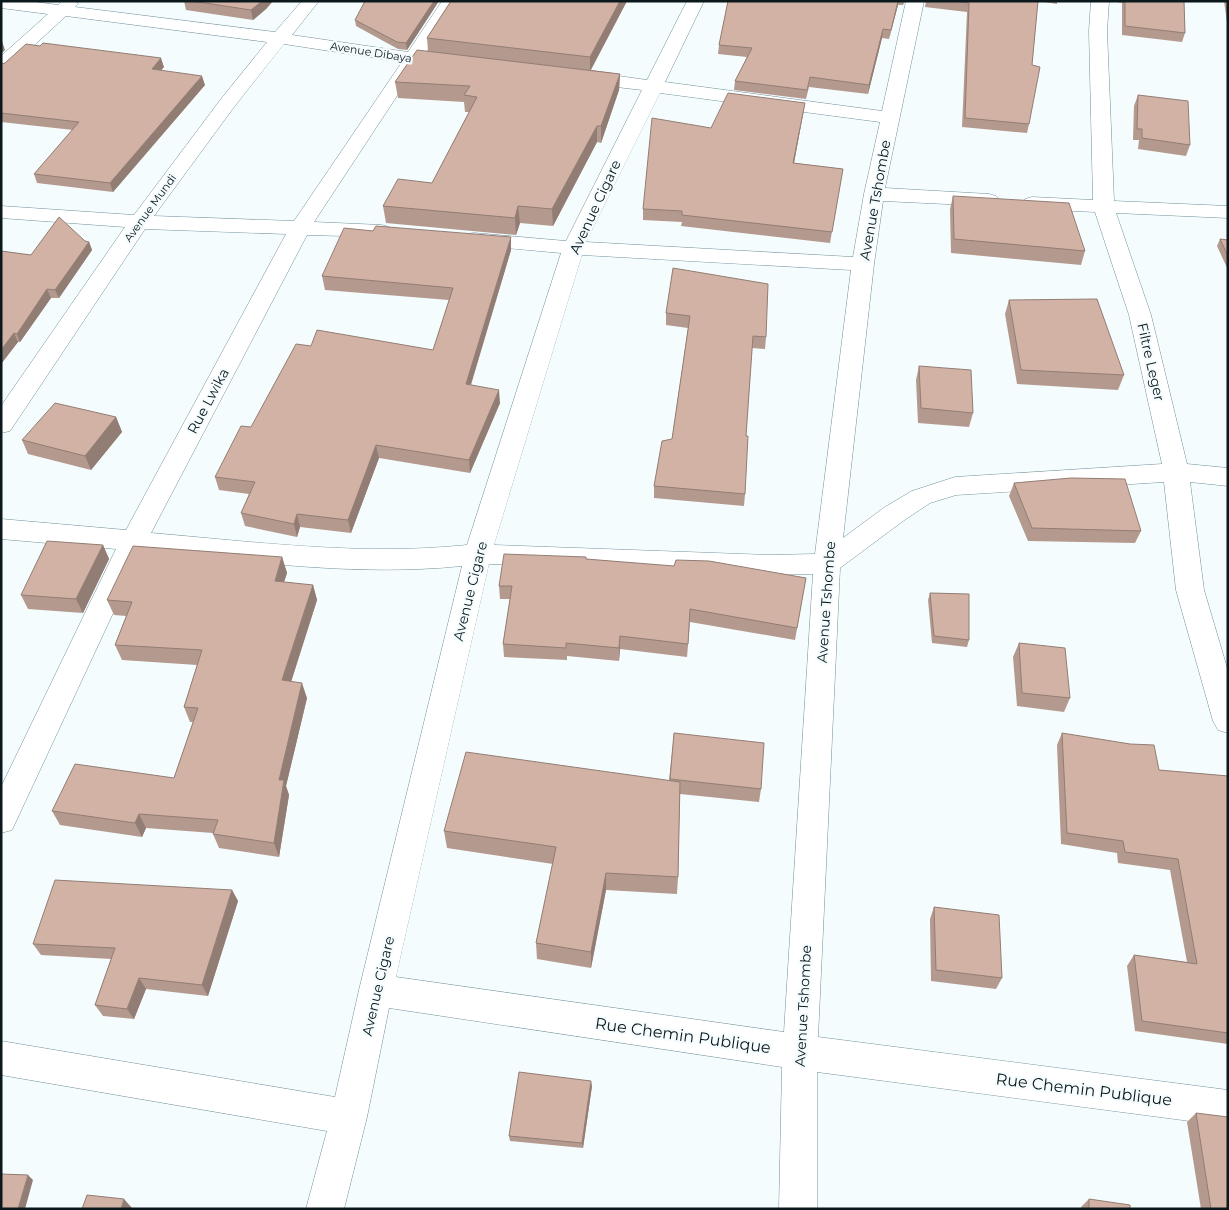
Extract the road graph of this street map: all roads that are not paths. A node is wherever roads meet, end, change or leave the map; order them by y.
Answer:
1 (311, 1) edge
2 (451, 1) edge
3 (696, 1) edge
4 (915, 1) edge
5 (1100, 1) edge
6 (1, 3) edge
7 (66, 7) edge
8 (278, 38) junction
9 (413, 58) junction
10 (443, 62) edge
11 (1, 66) edge
12 (570, 75) edge
13 (653, 86) junction
14 (890, 118) junction
15 (874, 194) junction
16 (1104, 207) junction
17 (1, 212) edge
18 (1228, 212) edge
19 (138, 222) junction
20 (300, 228) junction
21 (403, 233) edge
22 (450, 237) edge
23 (574, 248) junction
24 (863, 264) junction
25 (1, 425) edge
26 (1176, 472) junction
27 (1228, 477) edge
28 (1, 529) edge
29 (133, 542) junction
30 (478, 554) junction
31 (827, 564) junction
32 (1228, 720) edge
33 (1, 820) edge
34 (376, 990) junction
35 (800, 1052) junction
36 (1, 1058) edge
37 (1228, 1108) edge
38 (349, 1117) junction
39 (325, 1209) edge
40 (798, 1209) edge

1 - 8 street, Avenue Mundi
2 - 9 street, Rue Lwika
3 - 13 street, Avenue Cigare
4 - 14 street, Avenue Tshombe
5 - 16 street, Filtre Leger
6 - 7 street, Avenue Dibaya
7 - 8 street, Avenue Dibaya
7 - 11 street
8 - 9 street, Avenue Dibaya
8 - 19 street, Avenue Mundi
9 - 10 street, Avenue Dibaya
9 - 20 street, Rue Lwika
12 - 13 street
13 - 14 street
13 - 23 street, Avenue Cigare
14 - 15 street, Avenue Tshombe
15 - 16 street
15 - 24 street, Avenue Tshombe
16 - 18 street
16 - 26 street, Filtre Leger
17 - 19 street
19 - 20 street
19 - 25 street, Avenue Mundi
20 - 21 street
20 - 29 street, Rue Lwika
22 - 23 street
23 - 24 street
23 - 30 street, Avenue Cigare
24 - 31 street, Avenue Tshombe
26 - 27 street
26 - 31 street
26 - 32 street, Filtre Leger
28 - 29 street
29 - 30 street
29 - 33 street, Rue Lwika
30 - 31 street
30 - 34 street, Avenue Cigare
31 - 35 street, Avenue Tshombe
34 - 35 street, Rue Chemin Publique
34 - 38 street, Avenue Cigare
35 - 37 street, Rue Chemin Publique
35 - 40 street, Avenue Tshombe
36 - 38 street
38 - 39 street, Avenue Cigare

